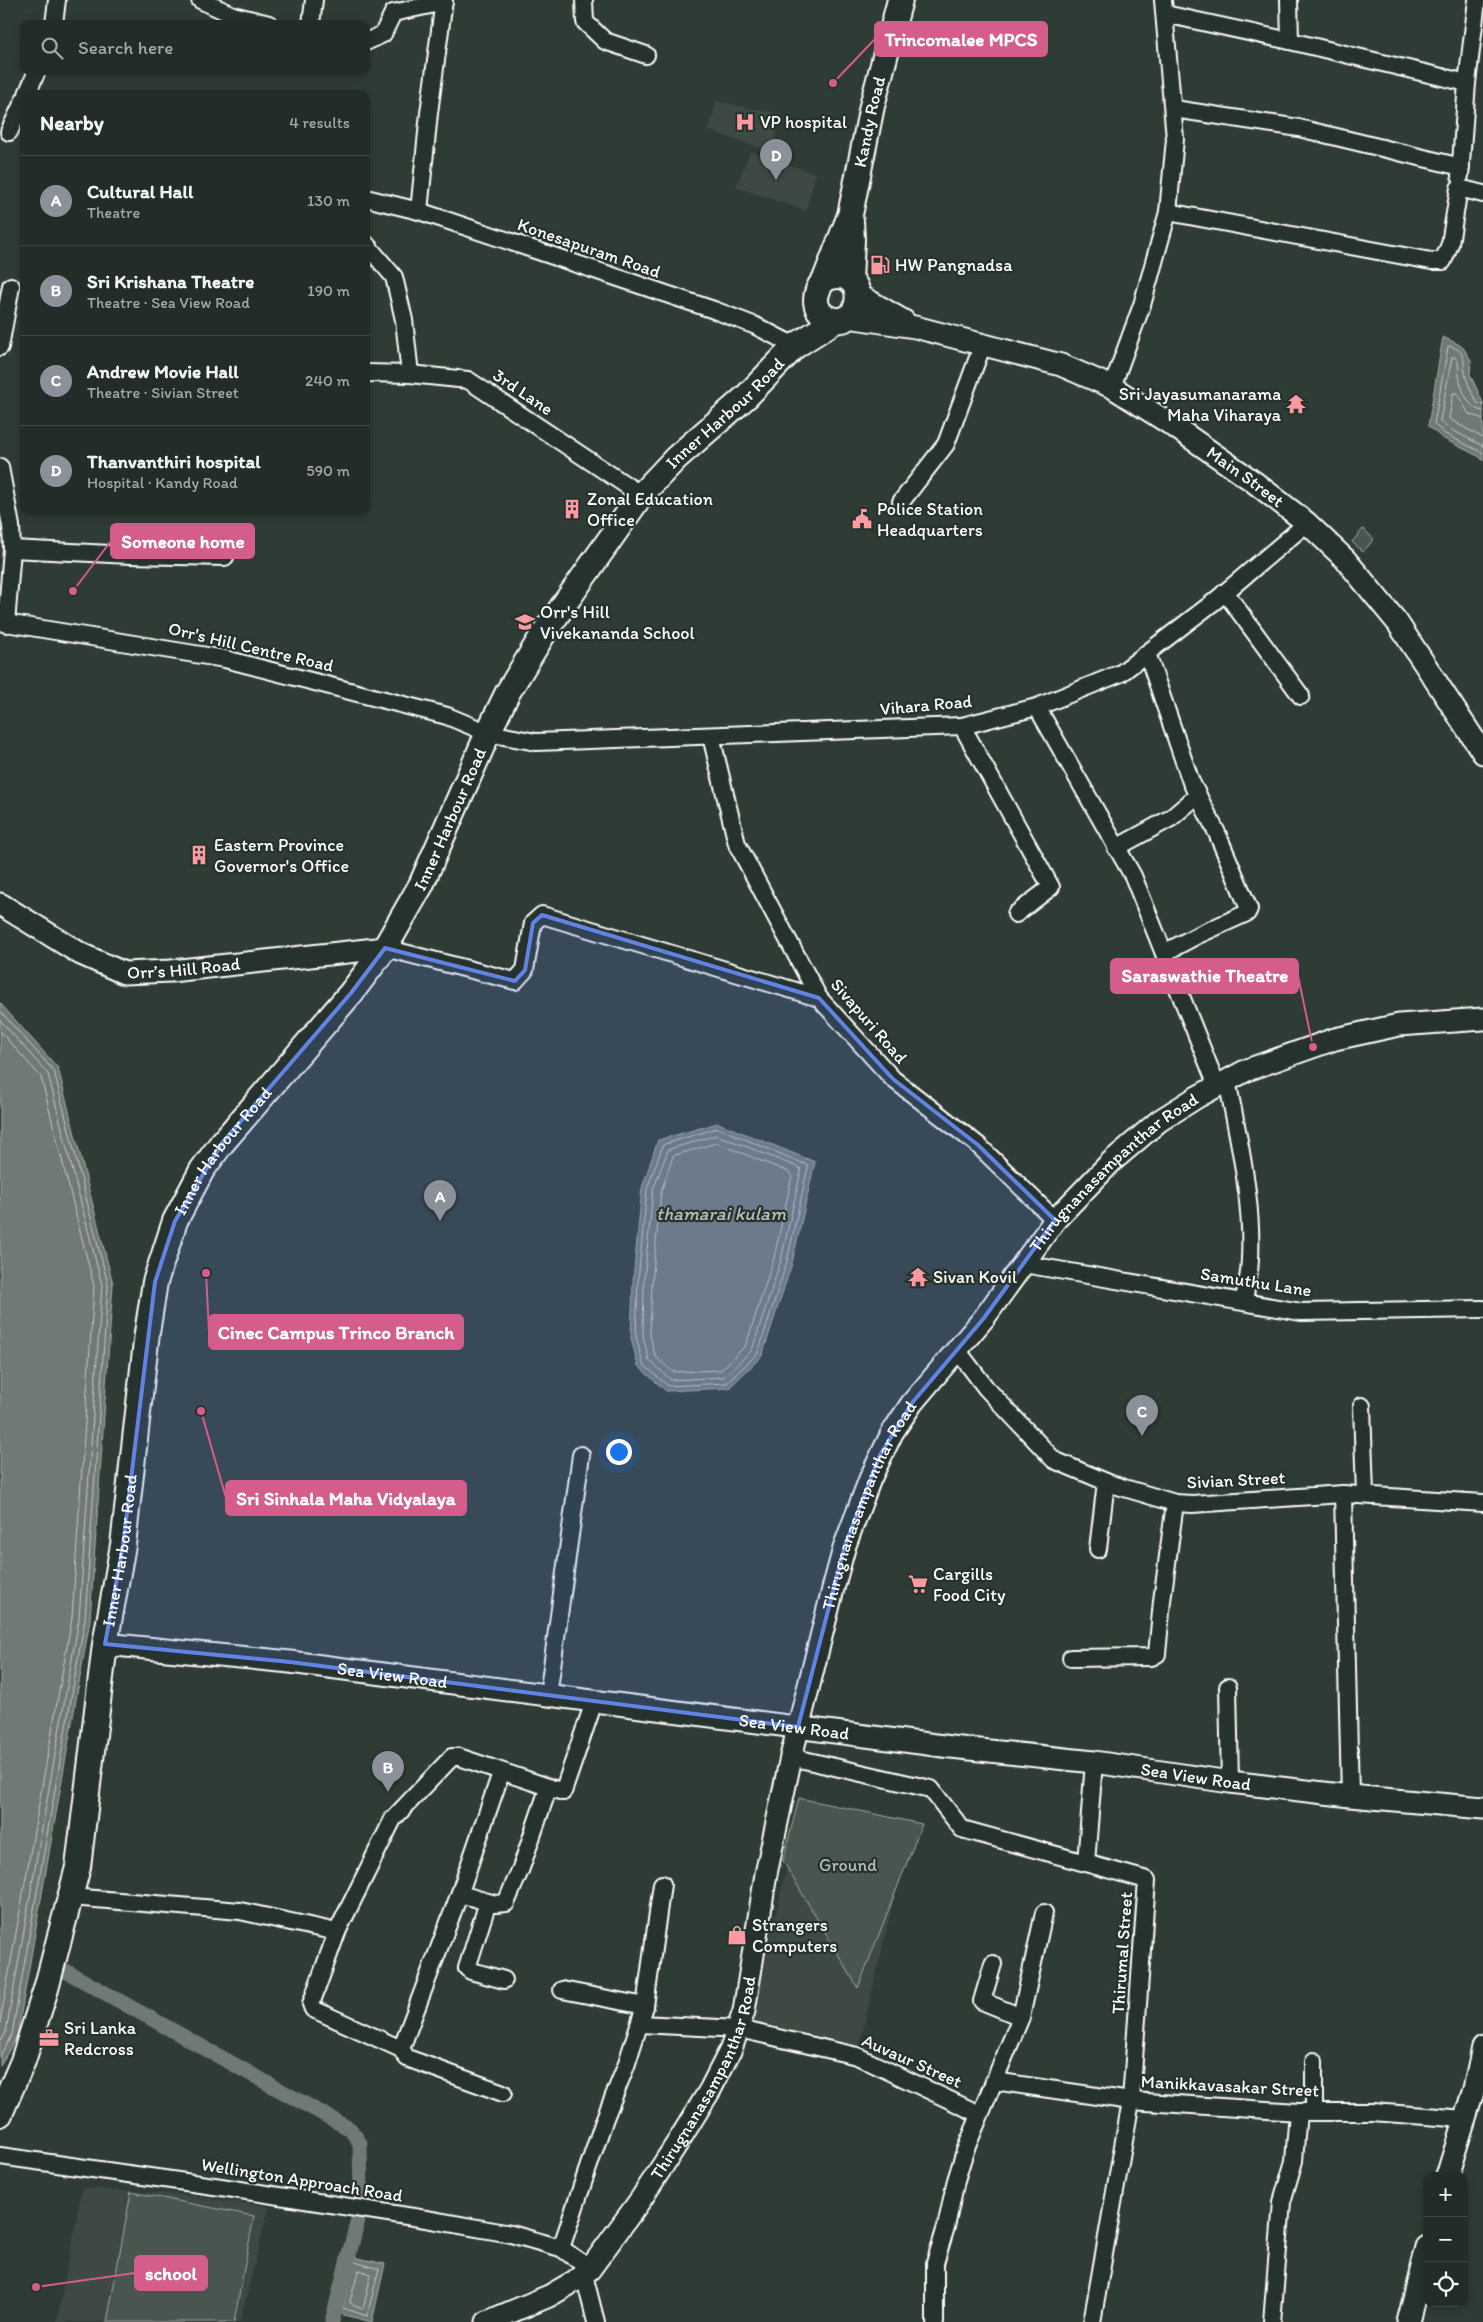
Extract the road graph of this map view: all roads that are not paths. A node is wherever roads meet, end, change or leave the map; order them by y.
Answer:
1 (57, 0) edge
2 (200, 0) edge
3 (314, 0) edge
4 (584, 0) edge
5 (900, 0) edge
6 (1289, 0) edge
7 (1477, 0) edge
8 (444, 1) edge
9 (394, 6) edge
10 (1164, 7) edge
11 (54, 20) edge
12 (253, 20) edge
13 (312, 20) edge
14 (370, 40) edge
15 (1290, 41) junction
16 (646, 55) dead end
17 (35, 75) edge
18 (1467, 83) junction
19 (29, 90) edge
20 (1174, 109) junction
21 (20, 110) edge
22 (11, 132) edge
23 (1461, 167) junction
24 (1459, 188) junction
25 (1483, 194) edge
26 (370, 199) edge
27 (419, 211) junction
28 (1168, 212) junction
29 (850, 215) junction
30 (370, 249) edge
31 (825, 279) junction
32 (11, 286) edge
33 (854, 288) junction
34 (815, 302) junction
35 (842, 318) junction
36 (916, 327) junction
37 (983, 344) junction
38 (795, 346) junction
39 (0, 347) edge
40 (370, 373) edge
41 (410, 374) junction
42 (1112, 387) junction
43 (0, 467) edge
44 (641, 495) junction
45 (901, 502) dead end
46 (1306, 523) junction
47 (12, 549) junction
48 (225, 557) dead end
49 (1225, 592) junction
50 (3, 623) edge
51 (1147, 652) junction
52 (1301, 696) dead end
53 (1037, 707) junction
54 (962, 726) junction
55 (488, 733) junction
56 (711, 736) junction
57 (1483, 753) edge
58 (1198, 795) junction
59 (1116, 848) junction
60 (0, 904) edge
61 (1016, 914) dead end
62 (385, 948) junction
63 (1164, 953) junction
64 (819, 998) junction
65 (1483, 1019) edge
66 (1222, 1084) junction
67 (1055, 1220) junction
68 (1024, 1264) junction
69 (1243, 1301) junction
70 (1483, 1310) edge
71 (958, 1351) junction
72 (1362, 1406) dead end
73 (581, 1455) dead end
74 (1106, 1482) junction
75 (1343, 1494) junction
76 (1365, 1494) junction
77 (1175, 1503) junction
78 (1483, 1503) edge
79 (1098, 1549) dead end
80 (105, 1644) junction
81 (1072, 1658) dead end
82 (1228, 1687) dead end
83 (548, 1696) junction
84 (594, 1702) junction
85 (798, 1727) junction
86 (791, 1757) junction
87 (1094, 1762) junction
88 (501, 1773) junction
89 (1230, 1782) junction
90 (548, 1788) junction
91 (1350, 1796) junction
92 (1483, 1808) edge
93 (1086, 1863) junction
94 (662, 1884) dead end
95 (460, 1894) junction
96 (71, 1897) junction
97 (488, 1902) junction
98 (1044, 1913) dead end
99 (338, 1932) junction
100 (993, 1964) dead end
101 (504, 1980) dead end
102 (562, 1990) dead end
103 (645, 2006) junction
104 (1022, 2017) junction
105 (640, 2024) junction
106 (739, 2029) junction
107 (1483, 2047) edge
108 (401, 2049) junction
109 (1314, 2062) dead end
110 (994, 2081) junction
111 (1479, 2090) edge
112 (504, 2093) dead end
113 (1131, 2101) junction
114 (1306, 2112) junction
115 (0, 2114) edge
116 (979, 2114) junction
117 (1466, 2119) junction
118 (0, 2156) edge
119 (1448, 2172) edge
120 (561, 2248) junction
121 (1423, 2262) edge
122 (587, 2272) junction
123 (487, 2322) edge
124 (596, 2322) edge
125 (935, 2322) edge
126 (1092, 2322) edge
127 (1272, 2322) edge
128 (1408, 2322) edge

1 - 11 street
2 - 12 street
3 - 13 street
4 - 16 street
5 - 29 highway, Kandy Road
6 - 15 street
7 - 18 street
8 - 9 street
8 - 27 street
9 - 14 street
10 - 15 street
10 - 20 street
15 - 18 street
17 - 19 street
18 - 23 street
20 - 23 street
20 - 28 street
21 - 22 street
23 - 24 street
24 - 25 street
24 - 28 street
26 - 27 street, Konesapuram Road
27 - 38 street, Konesapuram Road
28 - 42 street
29 - 31 highway, Kandy Road
29 - 33 highway, Kandy Road
30 - 41 street
31 - 33 highway
31 - 34 highway
32 - 39 street
33 - 35 highway
33 - 36 main road, Main Street
34 - 35 highway
34 - 38 highway, Inner Harbour Road
35 - 36 main road, Main Street
35 - 38 highway, Inner Harbour Road
36 - 37 main road, Main Street
37 - 42 main road, Main Street
37 - 45 street
38 - 44 highway, Inner Harbour Road
40 - 41 street, 3rd Lane
41 - 44 street, 3rd Lane
42 - 46 main road, Main Street
43 - 47 street
44 - 55 highway, Inner Harbour Road
46 - 49 street, Vihara Road
46 - 57 main road, Main Street
47 - 48 street
47 - 50 street
49 - 51 street, Vihara Road
49 - 52 street
50 - 55 street, Orr's Hill Centre Road
51 - 53 street, Vihara Road
51 - 58 street
53 - 54 street, Vihara Road
53 - 59 street
54 - 56 street, Vihara Road
54 - 61 street
55 - 56 street, Vihara Road
55 - 62 highway, Inner Harbour Road
56 - 64 street, Sivapuri Road
58 - 59 street
58 - 63 street
59 - 63 street
60 - 62 main road, Orr’s Hill Road
62 - 64 street
62 - 80 highway, Inner Harbour Road
63 - 66 street
64 - 67 street, Sivapuri Road
65 - 66 main road, Thirugnanasampanthar Road
66 - 67 main road, Thirugnanasampanthar Road
66 - 69 street
67 - 68 main road, Thirugnanasampanthar Road
68 - 69 street, Samuthu Lane
68 - 71 main road, Thirugnanasampanthar Road
69 - 70 street, Samuthu Lane
71 - 74 street, Sivian Street
71 - 85 main road, Thirugnanasampanthar Road
72 - 76 street
73 - 83 street
74 - 77 street, Sivian Street
74 - 79 street
75 - 76 street, Sivian Street
75 - 77 street, Sivian Street
75 - 91 street
76 - 78 street, Sivian Street
77 - 81 street
80 - 83 main road, Sea View Road
80 - 96 highway, Inner Harbour Road
82 - 89 street
83 - 84 main road, Sea View Road
84 - 85 main road, Sea View Road
84 - 90 street
85 - 86 main road, Thirugnanasampanthar Road
85 - 87 main road, Sea View Road
86 - 93 street, Thirumal Street
86 - 106 main road, Thirugnanasampanthar Road
87 - 89 main road, Sea View Road
87 - 93 street
88 - 90 street
88 - 95 street
88 - 99 street
89 - 91 main road, Sea View Road
90 - 97 street
91 - 92 main road, Sea View Road
93 - 113 street, Thirumal Street
94 - 103 street
95 - 97 street
95 - 108 street
96 - 99 street
96 - 115 highway, Inner Harbour Road
97 - 101 street
98 - 104 street
99 - 108 street
100 - 104 street
102 - 103 street
103 - 105 street
104 - 110 street
105 - 106 street, Auvaur Street
105 - 120 street
106 - 116 street, Auvaur Street
106 - 122 main road, Thirugnanasampanthar Road
107 - 111 main road
108 - 112 street
109 - 114 street
110 - 113 street, Manikkavasakar Street
110 - 116 street
111 - 117 main road
113 - 114 street, Manikkavasakar Street
113 - 126 street, Thirumal Street
114 - 117 street, Manikkavasakar Street
114 - 127 street
116 - 125 street
117 - 119 main road
118 - 120 street, Wellington Approach Road
120 - 122 street, Wellington Approach Road
121 - 128 main road
122 - 123 main road
122 - 124 street

